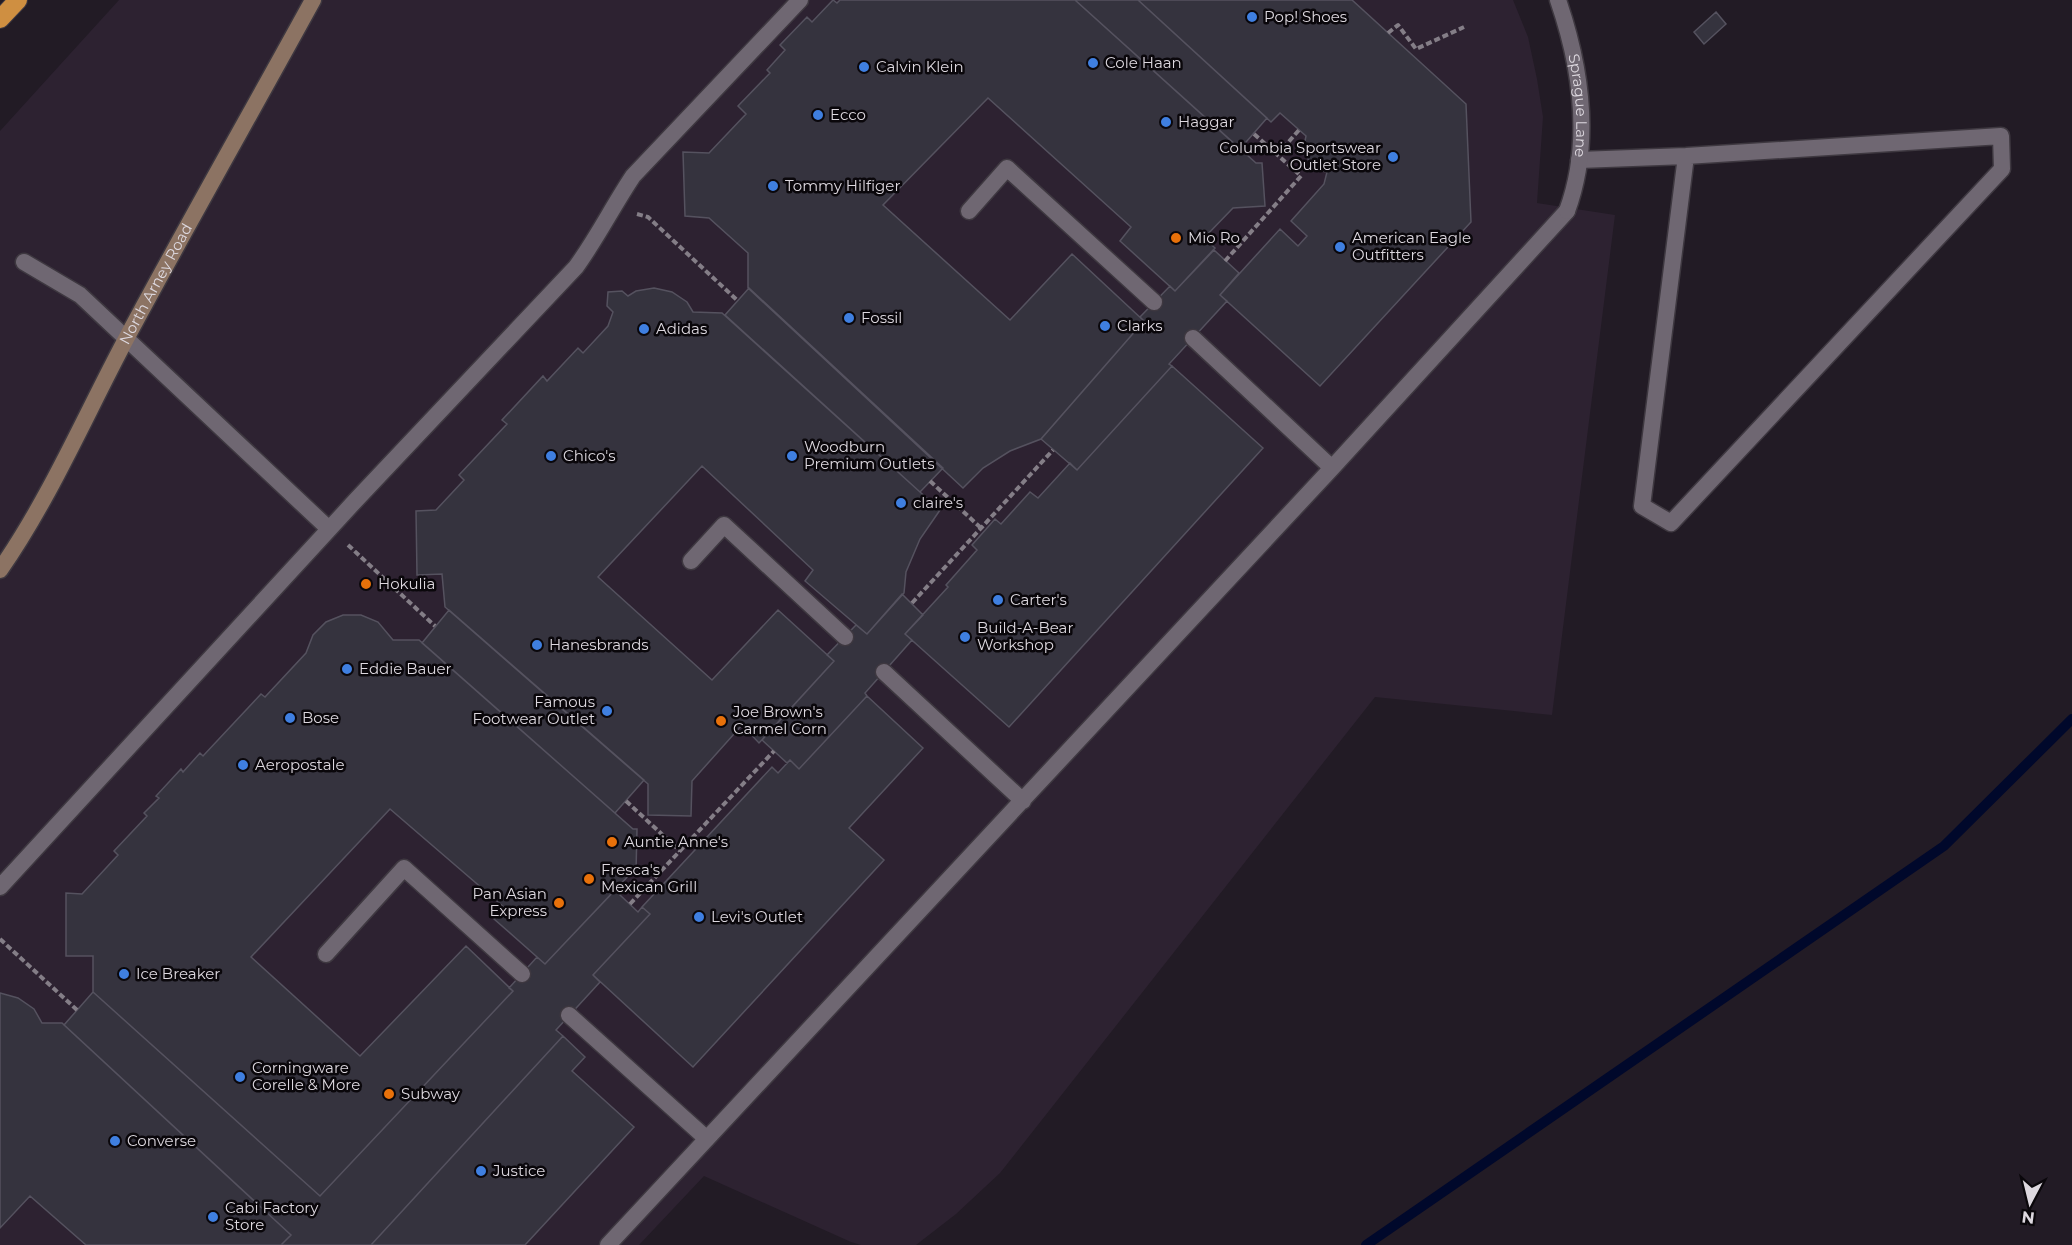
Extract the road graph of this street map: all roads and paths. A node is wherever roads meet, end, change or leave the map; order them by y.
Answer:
1 (18, 0) edge
2 (313, 0) edge
3 (800, 0) edge
4 (1558, 0) edge
5 (0, 19) edge
6 (1464, 27) dead end
7 (1388, 33) dead end
8 (1299, 130) dead end
9 (1254, 134) dead end
10 (1277, 155) junction
11 (1686, 156) junction
12 (1579, 160) junction
13 (613, 207) junction
14 (969, 211) dead end
15 (1226, 261) dead end
16 (24, 262) dead end
17 (738, 301) dead end
18 (1154, 302) dead end
19 (1193, 338) dead end
20 (126, 339) junction
21 (1053, 450) dead end
22 (1332, 468) junction
23 (930, 481) dead end
24 (981, 528) junction
25 (329, 529) junction
26 (691, 561) dead end
27 (0, 570) edge
28 (912, 603) dead end
29 (435, 626) dead end
30 (845, 637) dead end
31 (884, 672) dead end
32 (774, 751) dead end
33 (626, 801) dead end
34 (1023, 801) junction
35 (680, 851) junction
36 (0, 887) edge
37 (630, 904) dead end
38 (0, 939) edge
39 (326, 954) dead end
40 (522, 974) dead end
41 (77, 1010) dead end
42 (569, 1015) dead end
43 (706, 1139) junction
44 (608, 1245) edge

1 - 5 highway
2 - 20 main road, North Arney Road
3 - 13 street
4 - 12 street, Sprague Lane
6 - 7 path
8 - 10 path
9 - 10 path
10 - 15 path
11 - 11 street
11 - 12 street
12 - 22 street, Sprague Lane
13 - 17 path
13 - 25 street
14 - 18 street
16 - 20 street
19 - 22 street
20 - 25 street
20 - 27 main road, North Arney Road
21 - 24 path
22 - 34 street
23 - 24 path
24 - 28 path
25 - 29 path
25 - 36 street
26 - 30 street
31 - 34 street
32 - 35 path
33 - 35 path
34 - 43 street
35 - 37 path
38 - 41 path
39 - 40 street
42 - 43 street
43 - 44 street

